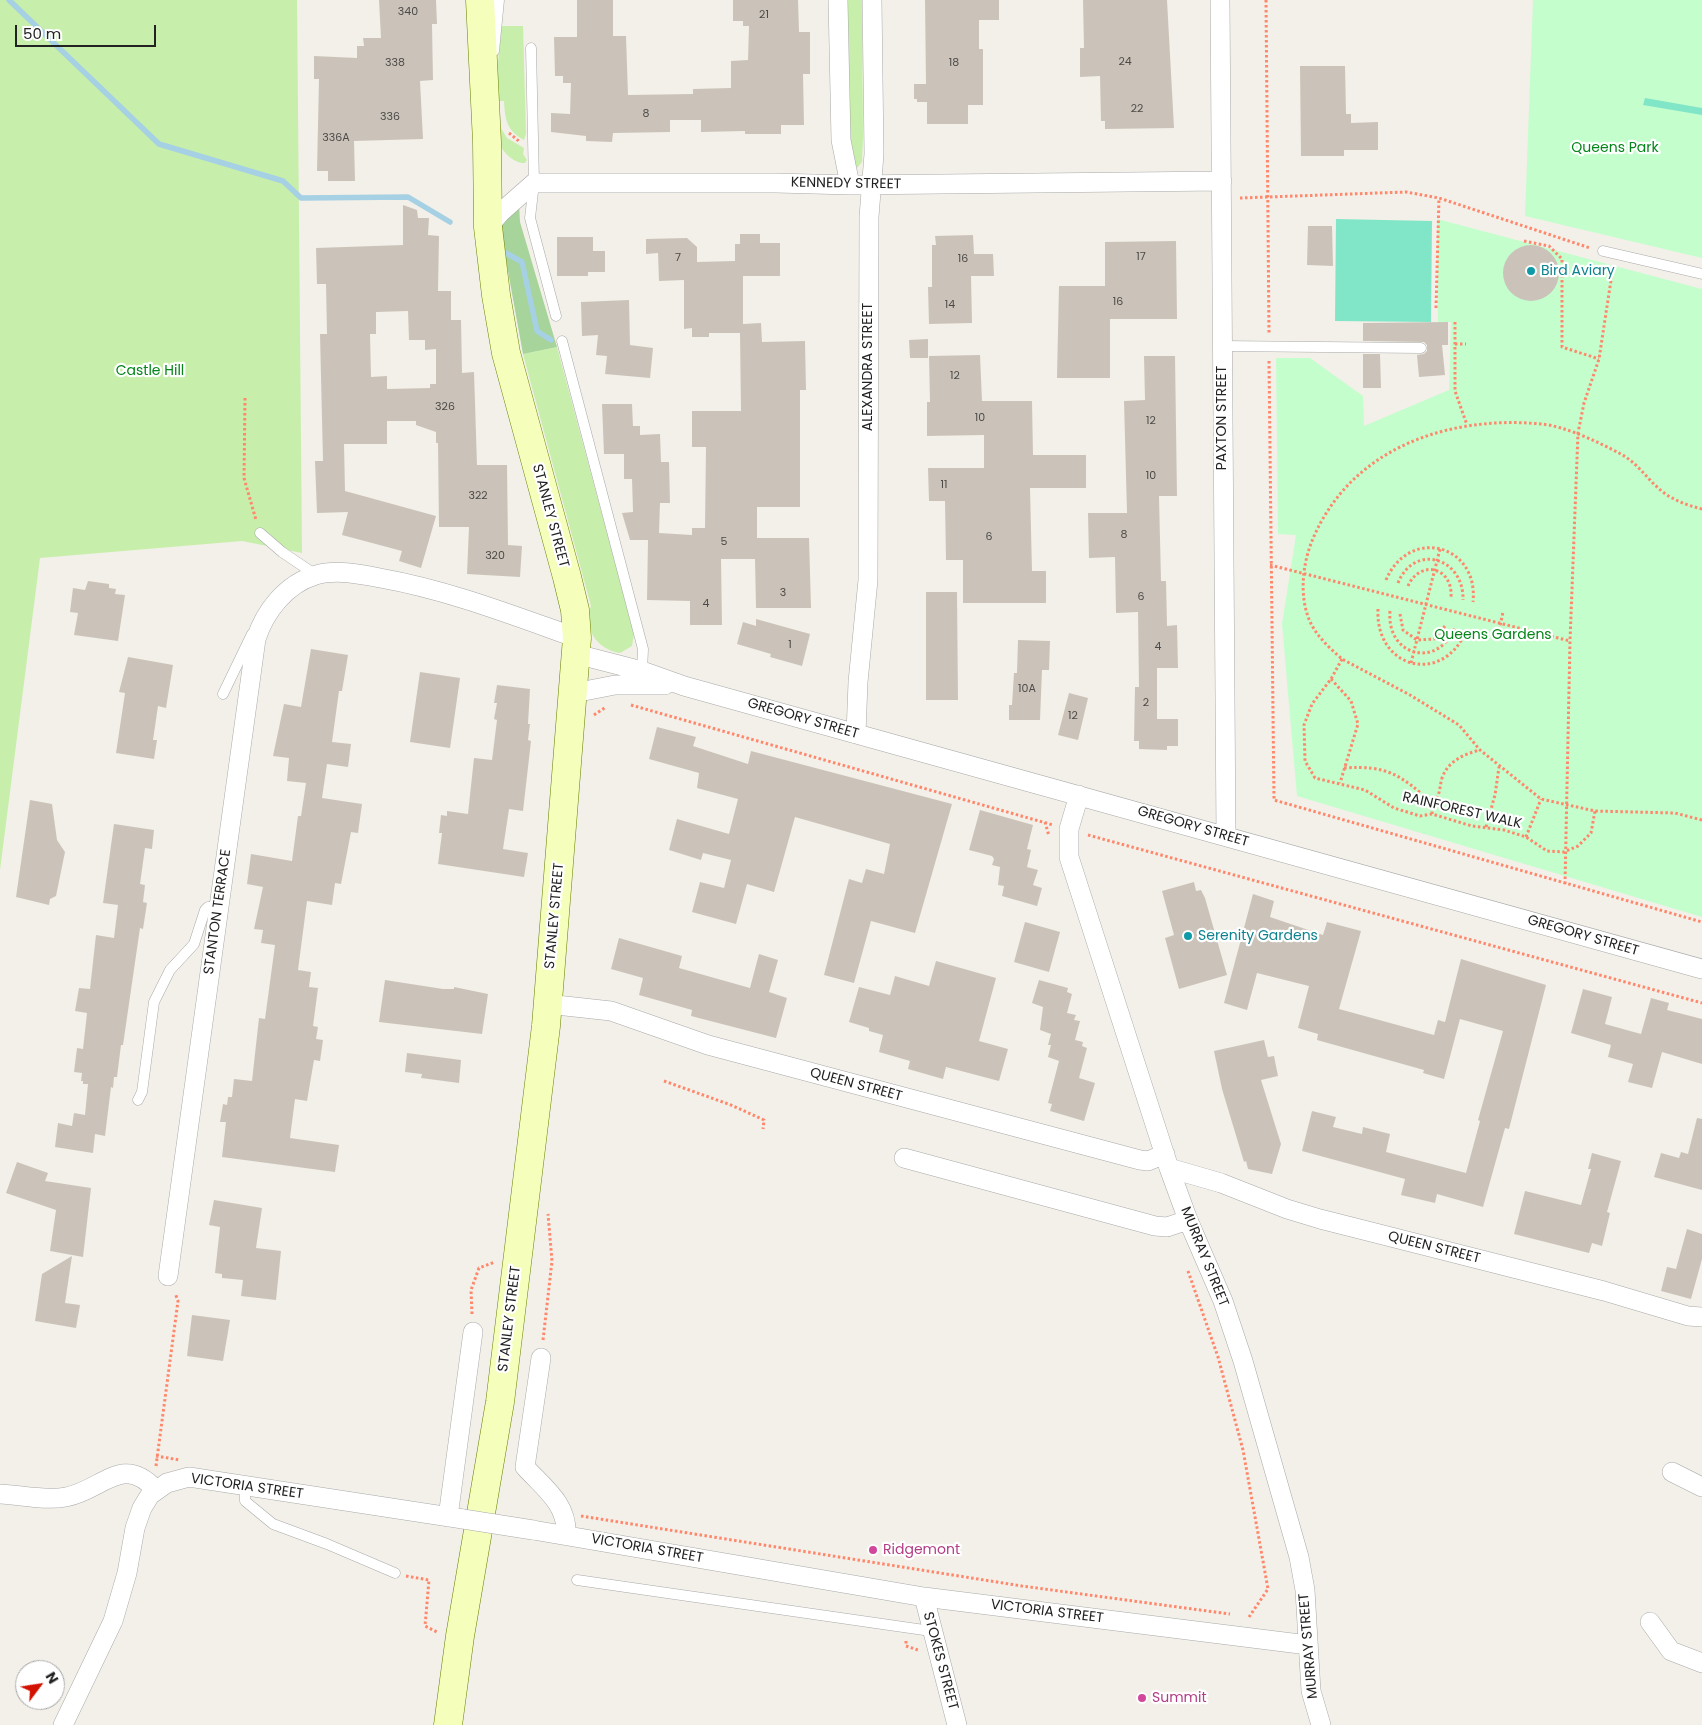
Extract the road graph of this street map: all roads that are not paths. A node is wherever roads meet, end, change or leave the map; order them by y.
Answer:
1 (480, 0) edge
2 (499, 0) edge
3 (838, 0) edge
4 (872, 0) edge
5 (1220, 0) edge
6 (531, 48) dead end
7 (486, 112) junction
8 (534, 184) junction
9 (850, 185) junction
10 (870, 185) junction
11 (1222, 190) junction
12 (488, 227) junction
13 (1603, 250) dead end
14 (1702, 274) edge
15 (556, 316) dead end
16 (562, 341) dead end
17 (1222, 346) junction
18 (1421, 348) dead end
19 (260, 533) road end
20 (316, 575) junction
21 (266, 615) junction
22 (576, 646) junction
23 (642, 671) junction
24 (684, 686) junction
25 (574, 693) junction
26 (223, 694) dead end
27 (856, 734) junction
28 (1079, 795) junction
29 (1226, 836) junction
30 (218, 907) junction
31 (1702, 970) edge
32 (547, 1004) junction
33 (138, 1100) dead end
34 (904, 1158) dead end
35 (1167, 1161) junction
36 (1188, 1220) junction
37 (168, 1276) road end
38 (1702, 1317) edge
39 (473, 1332) road end
40 (541, 1358) road end
41 (1672, 1472) dead end
42 (245, 1485) junction
43 (1702, 1487) edge
44 (156, 1490) junction
45 (0, 1494) edge
46 (456, 1518) junction
47 (566, 1535) junction
48 (395, 1573) road end
49 (577, 1580) dead end
50 (924, 1597) junction
51 (1650, 1622) dead end
52 (931, 1631) junction
53 (1308, 1645) junction
54 (1702, 1663) edge
55 (63, 1725) edge
56 (448, 1725) edge
57 (957, 1725) edge
58 (1321, 1725) edge

1 - 7 main road, STANLEY STREET
2 - 7 lane, STANLEY STREET
3 - 9 street
4 - 10 street, ALEXANDRA STREET
5 - 11 street, PAXTON STREET
6 - 8 lane
7 - 12 main road, STANLEY STREET
8 - 9 street, KENNEDY STREET
8 - 12 street
8 - 15 lane
9 - 10 street, KENNEDY STREET
10 - 11 street, KENNEDY STREET
10 - 27 street, ALEXANDRA STREET
11 - 17 street, PAXTON STREET
12 - 22 main road, STANLEY STREET
13 - 14 lane
16 - 23 lane
17 - 18 lane
17 - 29 street, PAXTON STREET
19 - 20 lane
20 - 21 street, STANTON TERRACE
20 - 22 street, GREGORY STREET
21 - 26 lane
21 - 30 street, STANTON TERRACE
22 - 23 street, GREGORY STREET
22 - 25 main road, STANLEY STREET
23 - 24 street, GREGORY STREET
24 - 25 street, GREGORY STREET
24 - 27 street, GREGORY STREET
25 - 32 main road, STANLEY STREET
27 - 28 street, GREGORY STREET
28 - 29 street, GREGORY STREET
28 - 35 street, MURRAY STREET
29 - 31 street, GREGORY STREET
30 - 33 lane
30 - 37 street, STANTON TERRACE
32 - 35 street, QUEEN STREET
32 - 56 main road, STANLEY STREET
34 - 36 street
35 - 36 street, MURRAY STREET
35 - 38 street, QUEEN STREET
36 - 53 street, MURRAY STREET
39 - 46 street
40 - 47 street
41 - 43 street
42 - 44 street, VICTORIA STREET
42 - 46 street, VICTORIA STREET
42 - 48 lane
44 - 45 street
44 - 55 street
46 - 47 street, VICTORIA STREET, bridge
47 - 50 street, VICTORIA STREET
49 - 52 lane
50 - 52 street, STOKES STREET
50 - 53 street, VICTORIA STREET
51 - 54 street
52 - 57 street, STOKES STREET
53 - 58 street, MURRAY STREET

